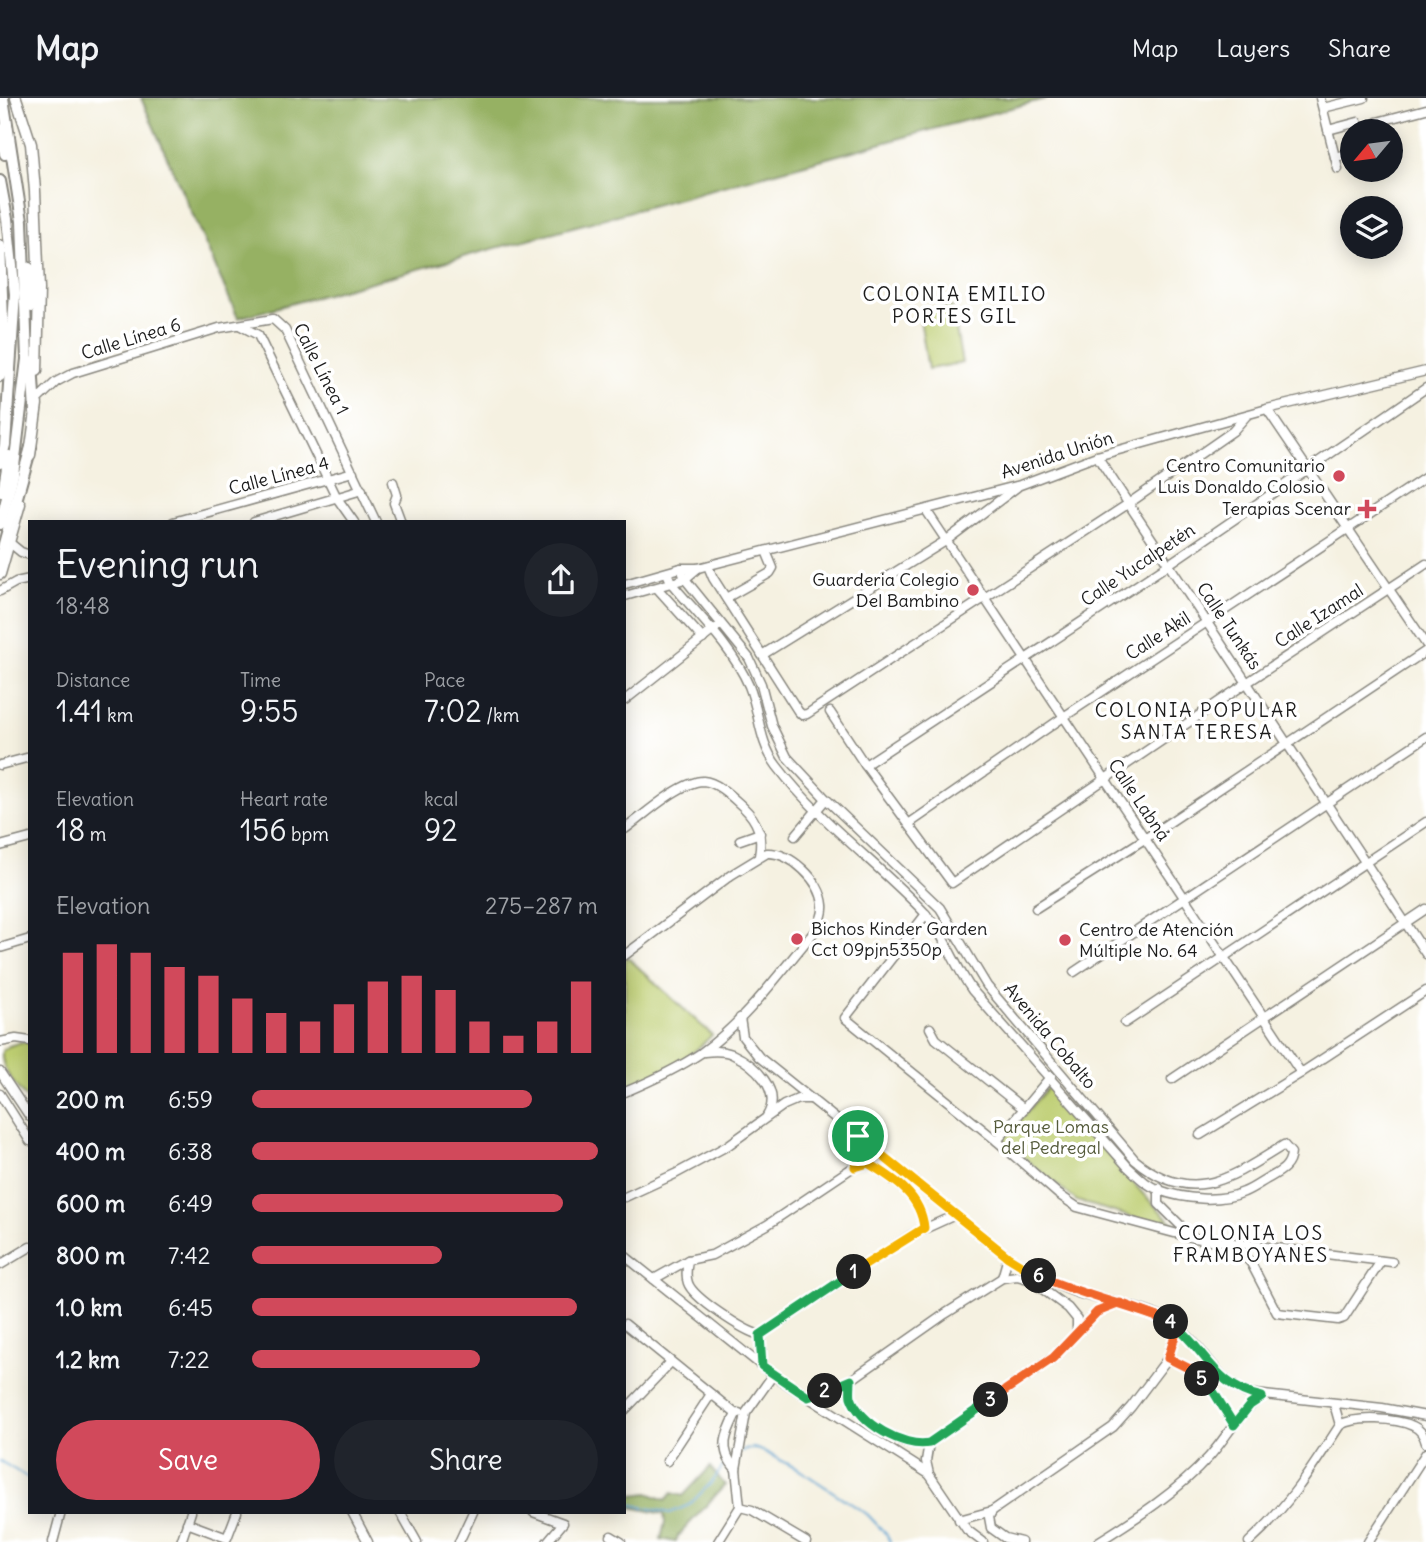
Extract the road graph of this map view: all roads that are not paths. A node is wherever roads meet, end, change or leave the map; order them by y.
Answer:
1 (3, 98) edge
2 (16, 98) edge
3 (1320, 98) edge
4 (1364, 98) edge
5 (1323, 108) junction
6 (1426, 109) edge
7 (1388, 119) edge
8 (1340, 127) edge
9 (0, 129) edge
10 (1328, 130) junction
11 (1340, 156) edge
12 (1335, 157) junction
13 (1338, 169) dead end
14 (0, 181) edge
15 (22, 221) junction
16 (0, 245) edge
17 (14, 305) junction
18 (0, 320) edge
19 (241, 326) junction
20 (4, 344) junction
21 (1426, 371) edge
22 (0, 376) edge
23 (1426, 388) edge
24 (38, 399) junction
25 (1267, 409) junction
26 (35, 412) junction
27 (1247, 415) junction
28 (31, 447) junction
29 (1097, 456) junction
30 (0, 465) edge
31 (1309, 469) junction
32 (353, 472) junction
33 (1426, 477) edge
34 (327, 479) junction
35 (393, 482) dead end
36 (1020, 485) junction
37 (362, 491) junction
38 (337, 498) junction
39 (1128, 504) junction
40 (0, 505) edge
41 (926, 510) junction
42 (180, 520) edge
43 (261, 520) edge
44 (353, 520) edge
45 (375, 520) edge
46 (400, 520) edge
47 (0, 524) edge
48 (1349, 529) junction
49 (947, 540) junction
50 (10, 543) junction
51 (766, 551) junction
52 (28, 554) edge
53 (0, 558) edge
54 (1169, 564) junction
55 (1426, 564) edge
56 (708, 566) junction
57 (681, 568) junction
58 (698, 568) junction
59 (667, 573) junction
60 (0, 574) edge
61 (28, 579) edge
62 (685, 579) junction
63 (626, 584) edge
64 (672, 584) junction
65 (657, 588) junction
66 (1389, 589) junction
67 (0, 591) edge
68 (626, 596) edge
69 (726, 598) junction
70 (986, 598) junction
71 (1208, 622) junction
72 (722, 623) junction
73 (712, 632) junction
74 (703, 639) junction
75 (1426, 645) edge
76 (1426, 651) edge
77 (762, 654) junction
78 (1026, 658) junction
79 (1248, 682) junction
80 (626, 699) edge
81 (830, 712) dead end
82 (1065, 716) junction
83 (1426, 737) edge
84 (1288, 743) junction
85 (28, 758) edge
86 (0, 765) edge
87 (865, 765) junction
88 (1105, 778) junction
89 (826, 799) junction
90 (1326, 802) junction
91 (818, 810) junction
92 (1426, 822) edge
93 (910, 823) junction
94 (626, 828) edge
95 (760, 833) junction
96 (795, 836) dead end
97 (1146, 838) junction
98 (28, 839) edge
99 (740, 840) dead end
100 (0, 846) edge
101 (759, 856) junction
102 (1365, 862) junction
103 (1185, 898) junction
104 (1036, 908) dead end
105 (1426, 909) edge
106 (926, 914) junction
107 (1406, 922) junction
108 (28, 940) edge
109 (0, 948) edge
110 (1426, 954) edge
111 (626, 955) edge
112 (1225, 958) junction
113 (1074, 972) dead end
114 (1426, 991) edge
115 (1264, 1017) junction
116 (740, 1018) junction
117 (1125, 1023) dead end
118 (930, 1027) dead end
119 (28, 1041) edge
120 (0, 1042) edge
121 (701, 1053) junction
122 (1058, 1070) junction
123 (0, 1072) edge
124 (1301, 1073) junction
125 (1049, 1077) junction
126 (1172, 1079) dead end
127 (626, 1092) edge
128 (0, 1094) edge
129 (812, 1099) junction
130 (1024, 1109) junction
131 (28, 1114) edge
132 (766, 1117) junction
133 (1199, 1135) dead end
134 (858, 1136) junction
135 (28, 1138) edge
136 (997, 1141) junction
137 (855, 1167) junction
138 (1162, 1178) junction
139 (1158, 1190) junction
140 (626, 1197) edge
141 (956, 1215) junction
142 (924, 1228) junction
143 (1193, 1238) junction
144 (1231, 1242) junction
145 (28, 1248) edge
146 (626, 1257) edge
147 (1008, 1257) junction
148 (688, 1260) junction
149 (1381, 1261) junction
150 (1392, 1262) dead end
151 (0, 1265) edge
152 (1002, 1278) junction
153 (654, 1279) junction
154 (1120, 1303) junction
155 (1171, 1322) junction
156 (626, 1325) edge
157 (634, 1331) junction
158 (1077, 1333) junction
159 (760, 1335) junction
160 (626, 1337) edge
161 (1168, 1358) junction
162 (670, 1363) junction
163 (762, 1366) junction
164 (773, 1375) junction
165 (851, 1380) junction
166 (711, 1394) junction
167 (808, 1397) junction
168 (1262, 1397) junction
169 (1334, 1404) junction
170 (626, 1409) edge
171 (741, 1413) junction
172 (1426, 1416) edge
173 (1340, 1424) junction
174 (1234, 1425) junction
175 (929, 1443) junction
176 (1426, 1445) edge
177 (1426, 1453) edge
178 (667, 1461) dead end
179 (735, 1464) junction
180 (929, 1474) junction
181 (740, 1507) junction
182 (992, 1511) junction
183 (60, 1514) edge
184 (190, 1514) edge
185 (236, 1514) edge
186 (353, 1514) edge
187 (401, 1514) edge
188 (472, 1514) edge
189 (538, 1514) edge
190 (959, 1520) junction
191 (187, 1523) junction
192 (611, 1536) dead end
193 (53, 1542) edge
194 (181, 1542) edge
195 (368, 1542) edge
196 (417, 1542) edge
197 (459, 1542) edge
198 (547, 1542) edge
199 (621, 1542) edge
200 (718, 1542) edge
201 (806, 1542) edge
202 (983, 1542) edge
203 (1021, 1542) edge
204 (1098, 1542) edge
205 (1249, 1542) edge
206 (1368, 1542) edge

1 - 15 highway
2 - 24 main road
3 - 5 street
4 - 5 street
5 - 10 street
6 - 7 street
8 - 10 street
9 - 40 highway
10 - 12 street
11 - 12 street
12 - 13 street
14 - 17 highway
15 - 26 highway
15 - 47 highway
16 - 17 highway
16 - 20 highway
17 - 30 highway
18 - 20 highway
19 - 24 street, Calle Línea 6
19 - 32 street, Calle Línea 1
19 - 34 street
20 - 22 highway
21 - 25 street, Avenida Unión
23 - 31 street, Calle Yucalpetén
24 - 26 main road
25 - 27 street, Avenida Unión
25 - 31 street
26 - 28 main road
27 - 29 street, Avenida Unión
27 - 39 street
28 - 50 main road
28 - 53 highway
29 - 36 street, Avenida Unión
29 - 39 street, Calle Tunkás
31 - 48 street
31 - 54 street, Calle Yucalpetén
32 - 34 street, Calle Línea 4
32 - 37 street, Calle Línea 1
33 - 48 street, Calle Akil
34 - 38 street
34 - 42 street, Calle Línea 4
35 - 46 street
36 - 41 street, Avenida Unión
36 - 49 street
37 - 38 street, Calle Línea 4
37 - 45 street, Calle Línea 1
38 - 43 street, Calle Línea 4
38 - 44 street
39 - 54 street, Calle Tunkás
39 - 70 street
41 - 49 street, Calle Labná
41 - 51 street, Avenida Unión
48 - 66 street
48 - 71 street, Calle Akil
49 - 70 street, Calle Labná
49 - 77 street
50 - 52 street
50 - 60 main road
51 - 56 street, Avenida Unión
51 - 69 street
54 - 71 street, Calle Tunkás
54 - 78 street, Calle Yucalpetén
55 - 66 street, Calle Izamal
56 - 58 street, Avenida Unión
56 - 69 street
57 - 58 street, Avenida Unión
57 - 59 street, Avenida Unión
57 - 62 street, Avenida Cobalto
58 - 62 street, Avenida Unión
59 - 63 street, Avenida Unión
59 - 64 street, Avenida Cobalto
61 - 67 street
62 - 64 street, Avenida Unión
62 - 72 street, Avenida Cobalto
64 - 65 street, Avenida Unión
64 - 73 street, Avenida Cobalto
65 - 68 street, Avenida Unión
65 - 74 street
66 - 75 street
66 - 79 street, Calle Izamal
69 - 77 street
70 - 77 street
70 - 78 street, Calle Labná
71 - 79 street, Calle Tunkás
71 - 82 street, Calle Akil
72 - 73 street
72 - 89 street, Avenida Cobalto
73 - 74 street
73 - 91 street, Avenida Cobalto
74 - 80 street
76 - 84 street
78 - 82 street, Calle Labná
78 - 87 street, Calle Yucalpetén
79 - 84 street, Calle Tunkás
79 - 88 street, Calle Izamal
81 - 87 street
82 - 88 street, Calle Labná
82 - 93 street, Calle Akil
83 - 90 street
84 - 90 street, Calle Tunkás
84 - 97 street
85 - 86 street
87 - 93 street
88 - 93 street, Calle Izamal
88 - 97 street, Calle Labná
89 - 91 street
89 - 122 street, Avenida Cobalto
90 - 102 street, Calle Tunkás
90 - 103 street
91 - 96 street
91 - 106 street, Avenida Cobalto
92 - 102 street
94 - 95 street
95 - 99 street
95 - 101 street
97 - 103 street, Calle Labná
97 - 104 street
98 - 100 street
101 - 111 street
101 - 116 street
102 - 107 street, Calle Tunkás
102 - 112 street
103 - 112 street, Calle Labná
103 - 113 street
105 - 107 street
106 - 125 street, Avenida Cobalto
106 - 136 street
107 - 110 street, Calle Tunkás
107 - 115 street
108 - 109 street
112 - 115 street, Calle Labná
112 - 117 street
114 - 124 street
115 - 124 street, Calle Labná
115 - 126 street
116 - 121 street
116 - 129 street
118 - 130 street
119 - 120 street
121 - 127 street
121 - 132 street
122 - 125 street
122 - 138 street, Avenida Cobalto
123 - 131 street
124 - 133 street
125 - 130 street
125 - 139 street, Avenida Cobalto
128 - 135 street
129 - 132 street
129 - 134 street
130 - 136 street
132 - 140 street
134 - 137 street
134 - 141 street
136 - 143 street
137 - 142 street
137 - 148 street
138 - 139 street
138 - 139 street, Avenida Cobalto
139 - 143 street
141 - 142 street
141 - 147 street
142 - 159 street
143 - 144 street
144 - 149 street
144 - 149 street
145 - 151 street
146 - 153 street
147 - 152 street
147 - 154 street
148 - 153 street
148 - 159 street
149 - 150 street
152 - 158 street
152 - 165 street
153 - 163 street
154 - 155 street
154 - 158 street
155 - 161 street
155 - 168 street
156 - 157 street
157 - 160 street
157 - 162 street
158 - 175 street
159 - 163 street
161 - 174 street
161 - 182 street
162 - 166 street
162 - 170 street
163 - 164 street
164 - 167 street
164 - 171 street
165 - 167 street
165 - 175 street
166 - 171 street
166 - 178 street
167 - 180 street
168 - 169 street
168 - 174 street
169 - 172 street
169 - 173 street
171 - 179 street
171 - 179 street
173 - 176 street
173 - 205 street
174 - 204 street
175 - 180 street
176 - 177 street
177 - 206 street
179 - 181 street
180 - 190 street
181 - 200 street
181 - 201 street
182 - 190 street
182 - 203 street
183 - 193 street
184 - 191 street
185 - 191 street
186 - 195 street
187 - 196 street
188 - 197 street
189 - 198 street
190 - 202 street
191 - 194 street
192 - 199 street

